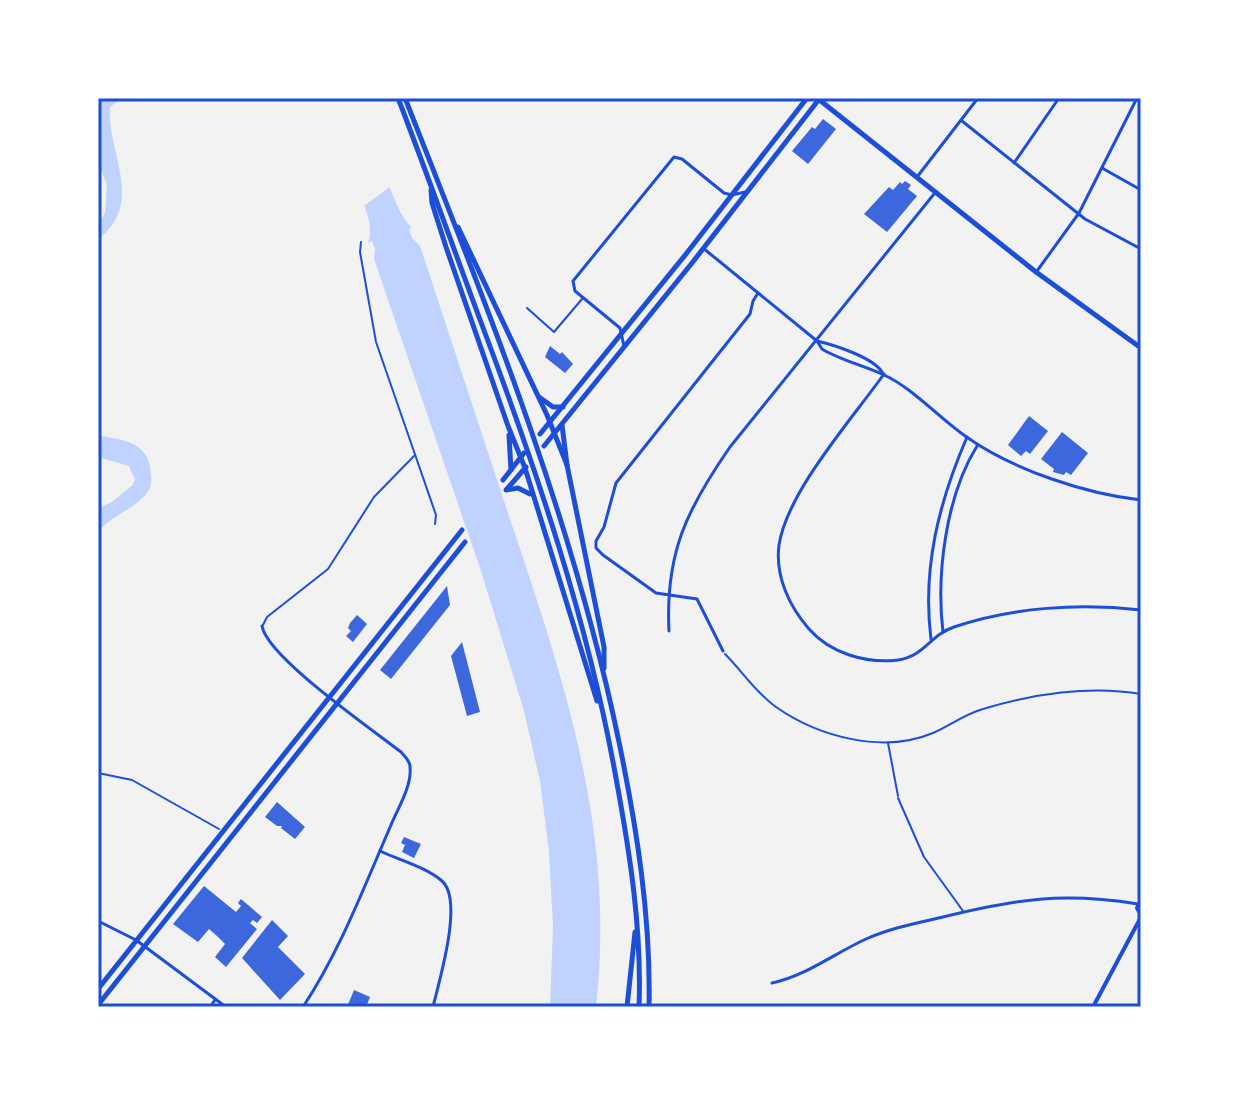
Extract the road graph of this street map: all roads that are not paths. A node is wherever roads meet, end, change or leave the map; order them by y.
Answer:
1 (398, 98) edge
2 (405, 98) edge
3 (807, 98) edge
4 (818, 98) edge
5 (978, 98) edge
6 (1059, 98) edge
7 (1136, 100) edge
8 (1141, 106) edge
9 (962, 121) junction
10 (418, 140) junction
11 (1014, 163) junction
12 (1102, 168) junction
13 (916, 177) junction
14 (431, 185) junction
15 (1141, 190) edge
16 (745, 192) junction
17 (935, 193) junction
18 (732, 195) junction
19 (450, 212) junction
20 (1079, 213) junction
21 (361, 242) dead end
22 (703, 248) junction
23 (1141, 249) edge
24 (1036, 272) junction
25 (758, 293) junction
26 (583, 298) junction
27 (527, 308) dead end
28 (554, 332) junction
29 (623, 333) junction
30 (548, 335) dead end
31 (817, 341) junction
32 (624, 346) junction
33 (1141, 348) edge
34 (884, 374) junction
35 (538, 395) junction
36 (563, 407) junction
37 (549, 423) junction
38 (562, 425) junction
39 (508, 426) junction
40 (540, 434) dead end
41 (553, 435) junction
42 (967, 437) junction
43 (978, 445) junction
44 (544, 446) dead end
45 (415, 455) junction
46 (522, 455) junction
47 (567, 465) junction
48 (527, 466) junction
49 (511, 470) junction
50 (503, 480) dead end
51 (532, 495) junction
52 (1141, 500) edge
53 (435, 524) dead end
54 (462, 530) dead end
55 (465, 542) dead end
56 (667, 595) junction
57 (1141, 610) edge
58 (262, 626) joint
59 (669, 631) dead end
60 (943, 632) junction
61 (931, 641) junction
62 (723, 651) road end
63 (605, 677) junction
64 (329, 696) junction
65 (337, 703) junction
66 (605, 721) junction
67 (898, 798) road end
68 (380, 851) junction
69 (1139, 902) edge
70 (964, 912) junction
71 (1141, 916) edge
72 (637, 919) junction
73 (98, 921) edge
74 (136, 940) junction
75 (143, 947) junction
76 (772, 983) dead end
77 (98, 989) edge
78 (215, 1000) junction
79 (98, 1005) edge
80 (210, 1007) edge
81 (226, 1007) edge
82 (303, 1007) edge
83 (433, 1007) edge
84 (627, 1007) edge
85 (639, 1007) edge
86 (649, 1007) edge
87 (1093, 1007) edge

1 - 10 main road
2 - 10 main road
3 - 18 main road
4 - 13 main road
4 - 16 main road
5 - 9 street
6 - 11 street
7 - 8 street
7 - 12 street
9 - 11 street
9 - 13 street
10 - 14 main road
10 - 19 main road
11 - 20 street
12 - 15 street
12 - 20 street
13 - 17 main road
14 - 39 main road
14 - 66 main road
16 - 18 street
16 - 22 main road
17 - 24 main road
17 - 31 street
18 - 26 street
18 - 29 main road
19 - 35 main road
19 - 63 main road
20 - 23 street
20 - 24 street
21 - 45 lane
22 - 25 street
22 - 32 main road
24 - 33 main road
25 - 31 street
25 - 56 street
26 - 28 lane
26 - 29 street
27 - 28 lane
28 - 30 lane
29 - 32 street
29 - 36 main road
31 - 34 street
31 - 34 street
31 - 56 street
32 - 38 main road
34 - 42 street
34 - 61 street
35 - 36 main road
35 - 37 main road
36 - 37 main road
37 - 40 main road
37 - 41 main road
38 - 41 main road
38 - 47 main road
39 - 46 main road
39 - 49 main road
41 - 44 main road
41 - 47 main road
42 - 43 street
42 - 61 street
43 - 52 street
43 - 60 street
45 - 53 lane
45 - 58 lane
46 - 48 main road
46 - 49 main road
47 - 63 main road
48 - 51 main road
48 - 51 main road
49 - 50 main road
51 - 66 main road
54 - 64 main road
55 - 65 main road
56 - 59 street
56 - 62 street
57 - 60 street
58 - 64 street
60 - 61 street
63 - 86 main road
64 - 65 street
64 - 74 main road
65 - 68 street
65 - 75 main road
66 - 72 main road
67 - 70 lane
68 - 82 street
68 - 83 street
69 - 70 street
69 - 71 street
70 - 76 street
71 - 87 street
72 - 84 main road
72 - 85 main road
73 - 74 street
74 - 75 street
74 - 77 main road
75 - 78 street
75 - 79 main road
78 - 80 street
78 - 81 street

